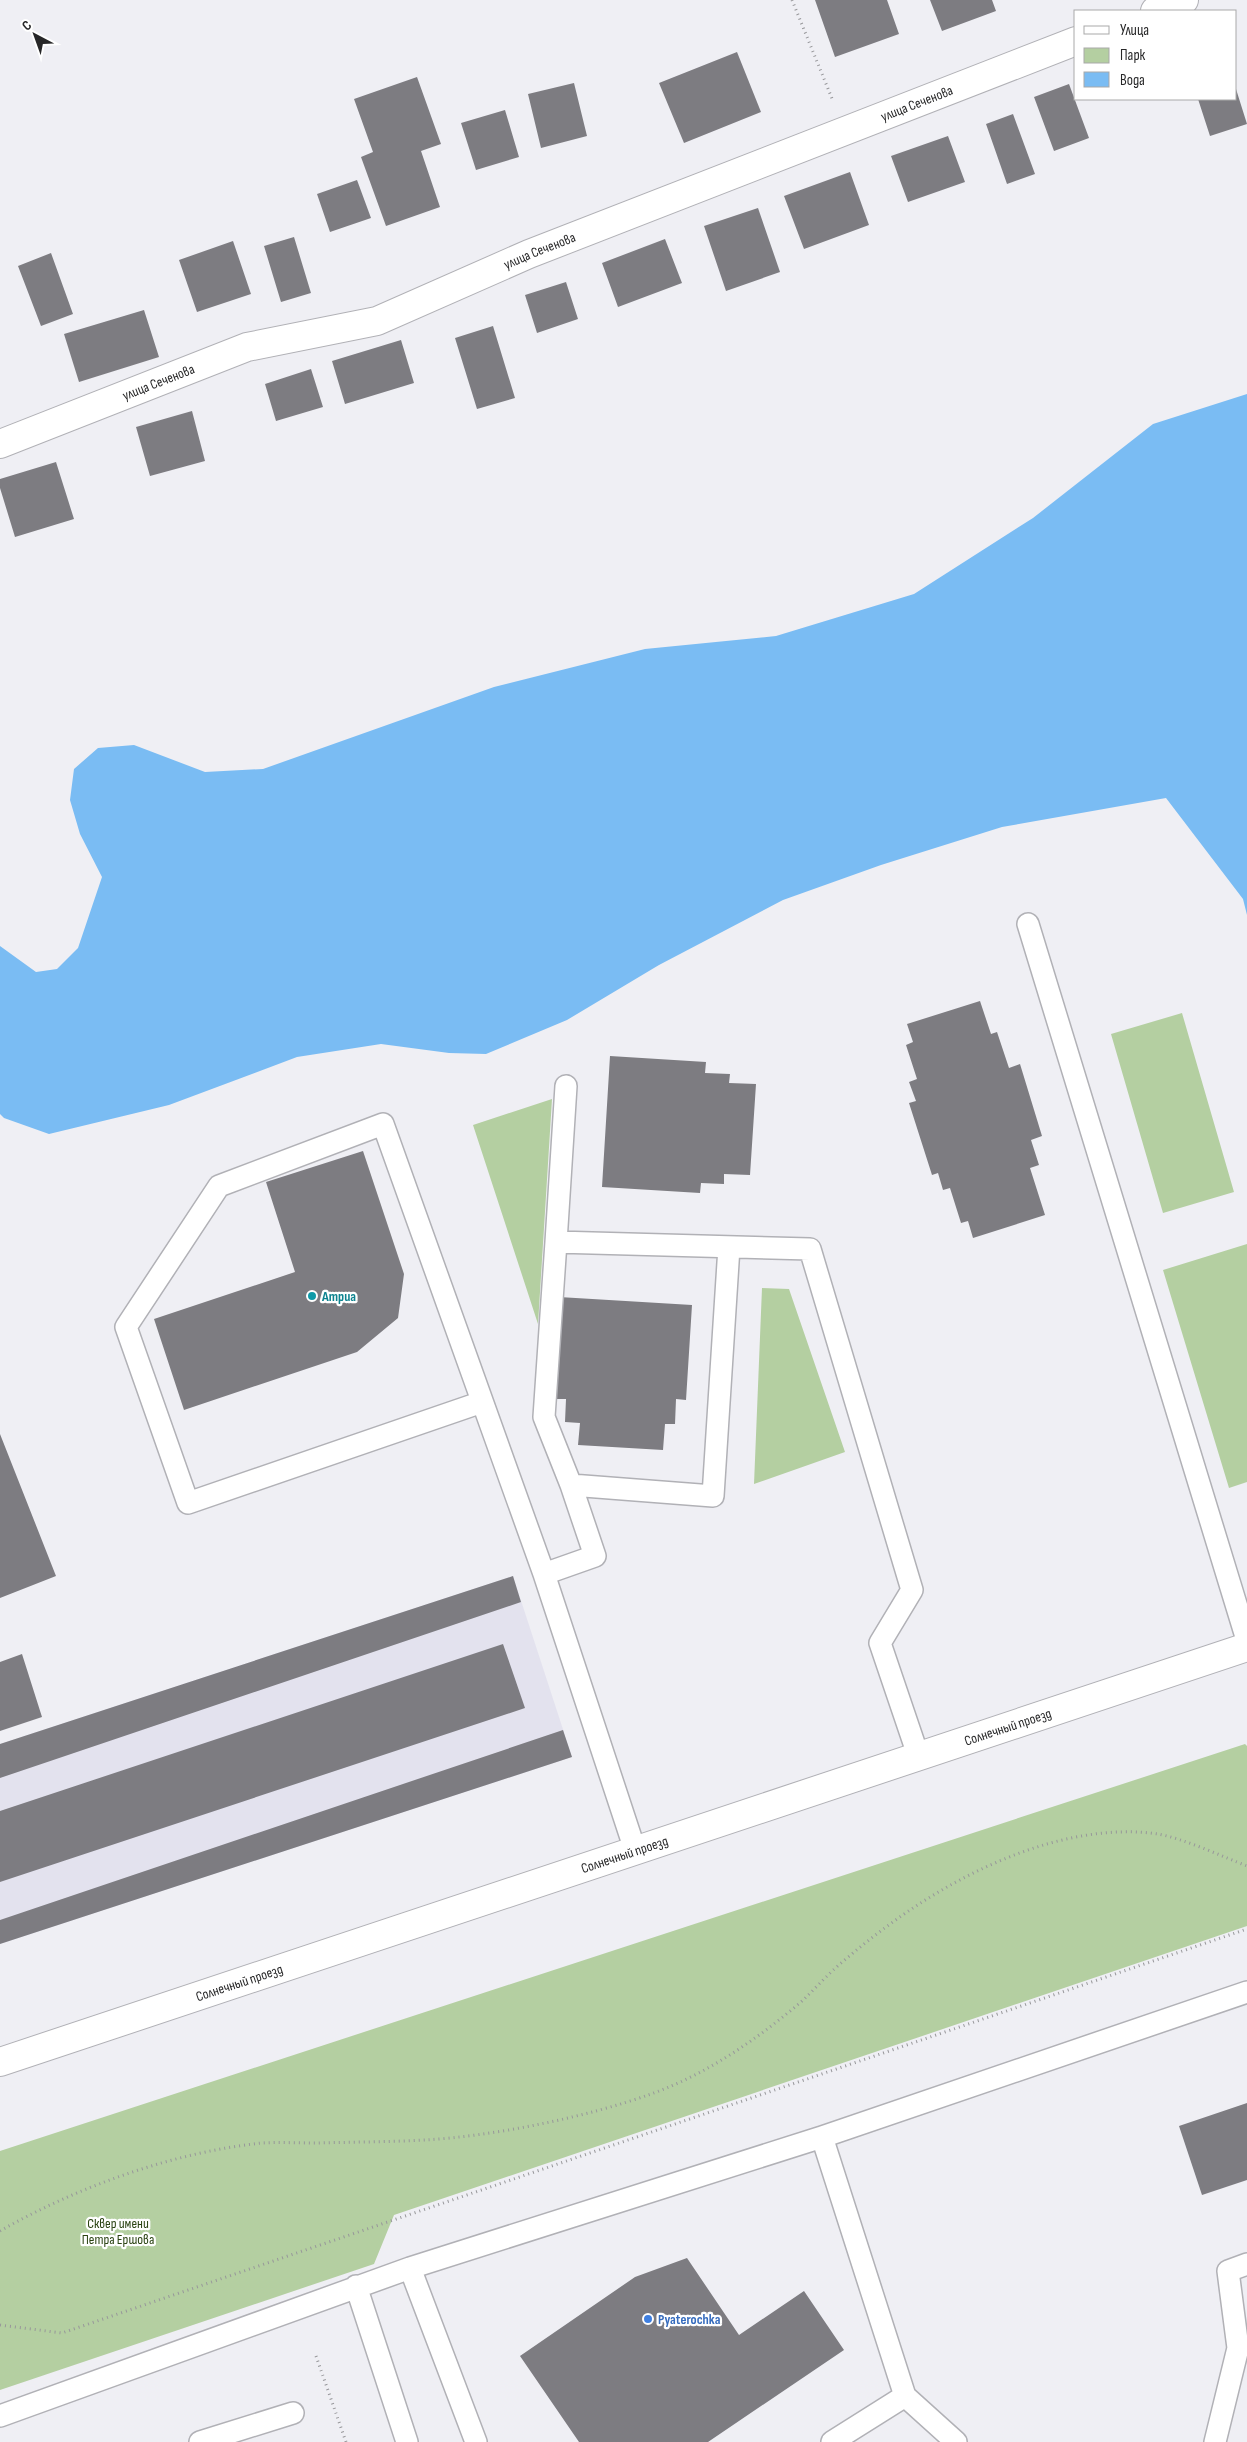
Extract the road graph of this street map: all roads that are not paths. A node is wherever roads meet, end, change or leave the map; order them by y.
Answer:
1 (1184, 0) edge
2 (1158, 10) edge
3 (1074, 43) edge
4 (0, 444) edge
5 (1028, 924) dead end
6 (566, 1086) dead end
7 (556, 1242) junction
8 (729, 1247) junction
9 (482, 1402) junction
10 (570, 1485) junction
11 (544, 1574) junction
12 (1247, 1640) edge
13 (1247, 1647) edge
14 (919, 1758) junction
15 (635, 1850) junction
16 (1247, 1992) edge
17 (0, 2062) edge
18 (822, 2137) junction
19 (1247, 2264) edge
20 (410, 2268) junction
21 (356, 2286) junction
22 (905, 2396) junction
23 (293, 2413) dead end
24 (0, 2416) edge
25 (200, 2442) edge
26 (407, 2442) edge
27 (476, 2442) edge
28 (832, 2442) edge
29 (956, 2442) edge
30 (1215, 2442) edge

1 - 2 street
3 - 4 street, улица Сеченова
5 - 12 lane
6 - 7 lane
7 - 8 lane
7 - 10 lane
8 - 10 lane
8 - 14 lane
9 - 9 lane
9 - 11 lane
10 - 11 lane
11 - 15 lane
13 - 14 street, Солнечный проезд
14 - 15 street, Солнечный проезд
15 - 17 street, Солнечный проезд
16 - 18 lane
18 - 20 lane
18 - 22 lane
19 - 30 lane
20 - 21 lane
20 - 27 lane
21 - 24 lane
21 - 26 lane
22 - 28 lane
22 - 29 lane
23 - 25 lane

